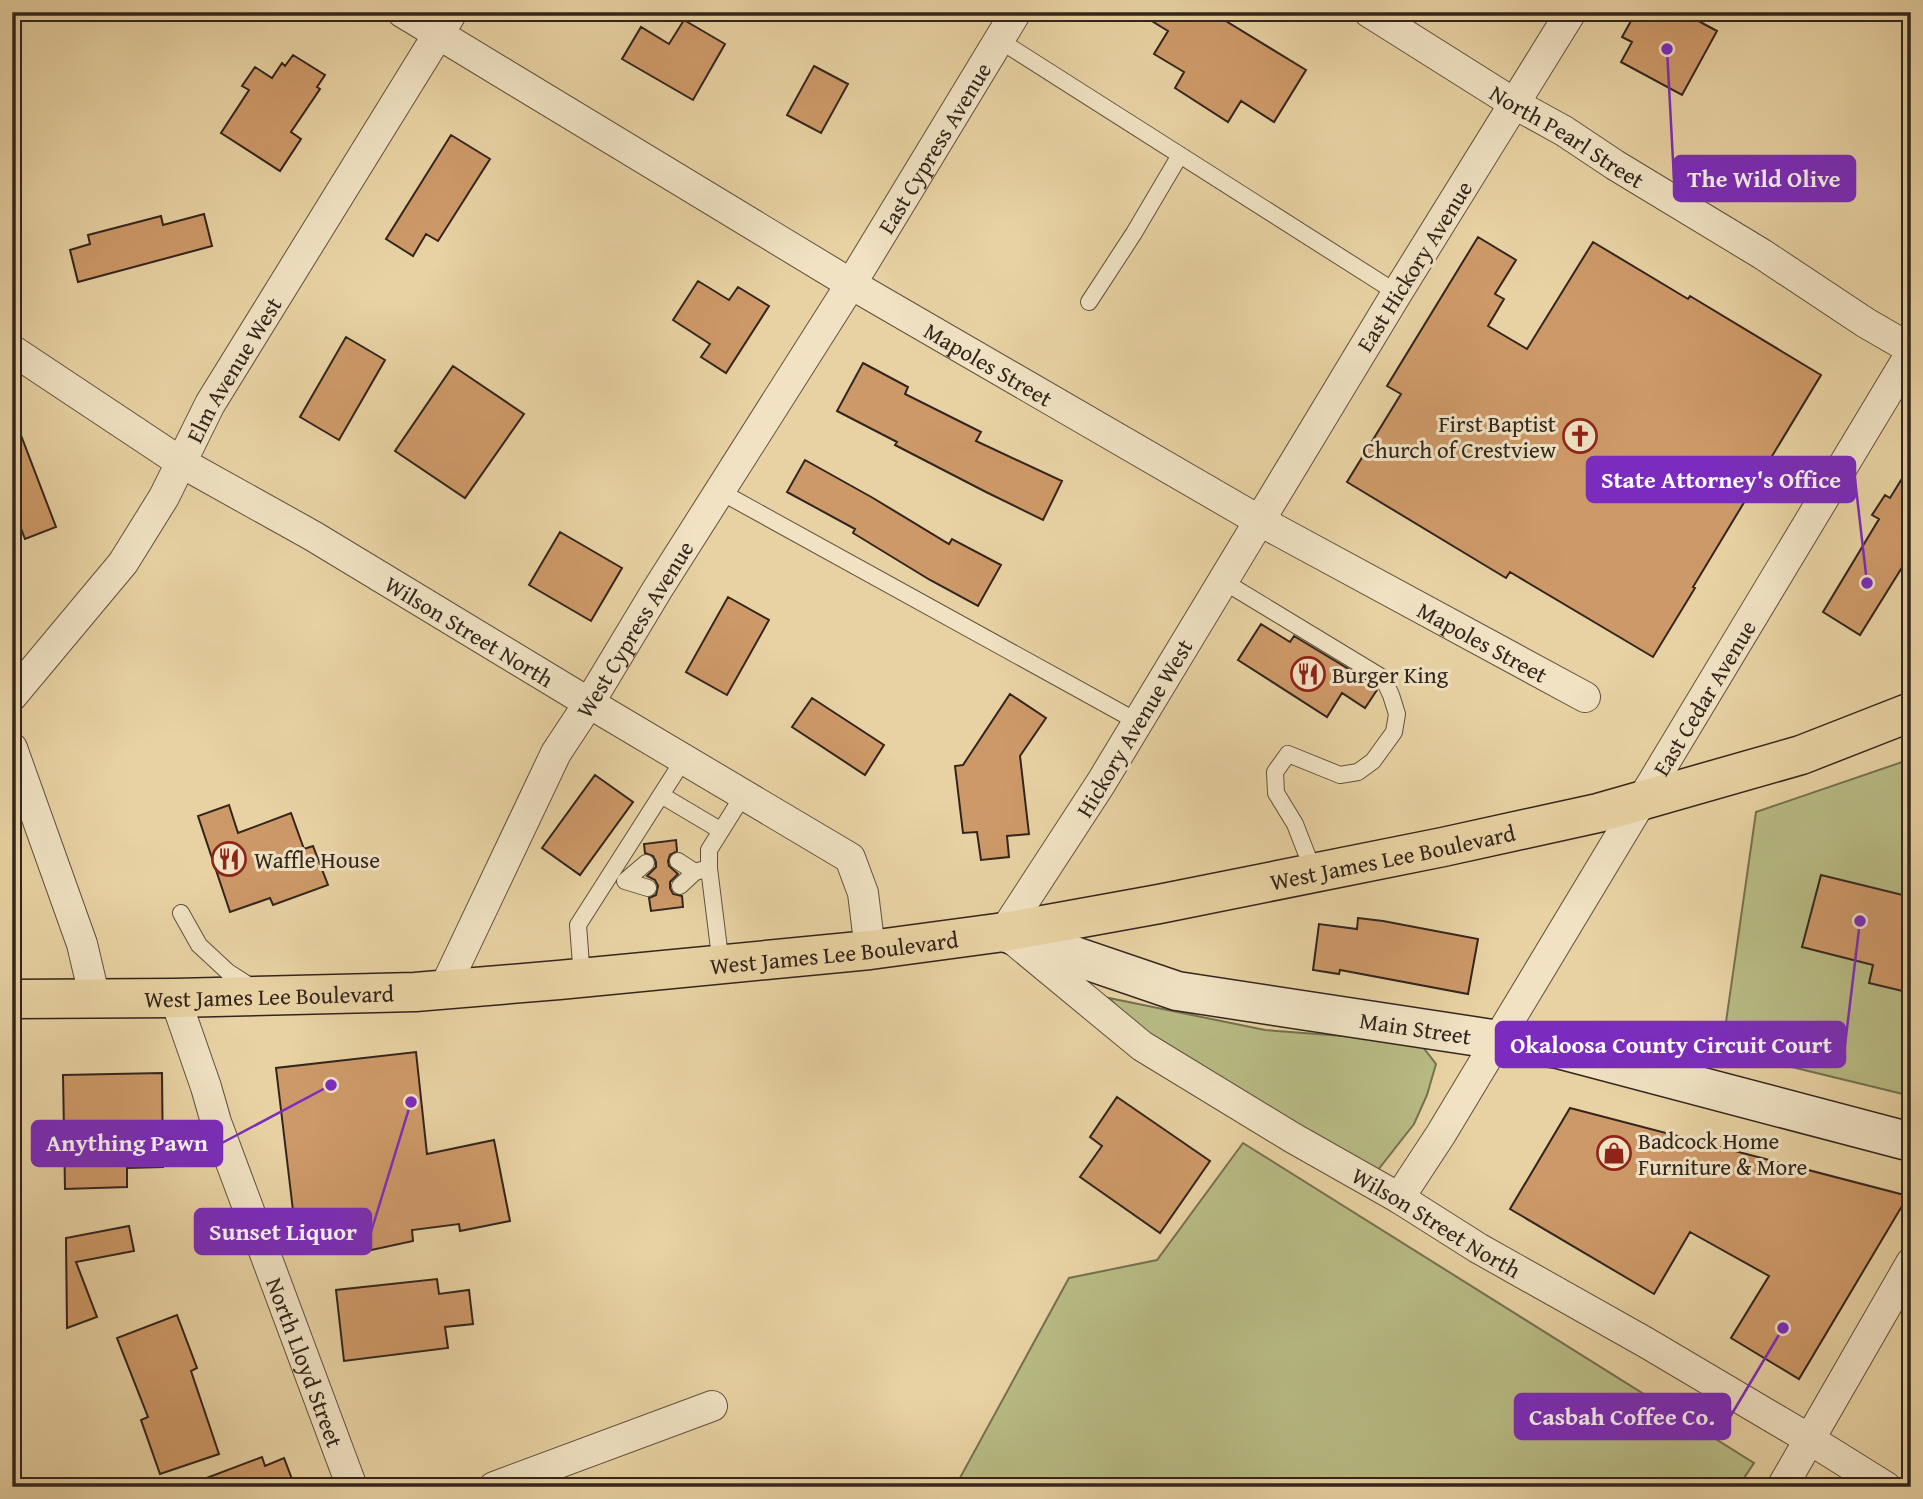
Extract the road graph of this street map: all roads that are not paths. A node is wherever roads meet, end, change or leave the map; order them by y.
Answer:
1 (402, 12) edge
2 (1016, 12) edge
3 (1368, 12) edge
4 (1571, 12) edge
5 (445, 23) edge
6 (999, 40) junction
7 (1515, 104) junction
8 (1180, 155) junction
9 (851, 285) junction
10 (1397, 293) junction
11 (1089, 302) dead end
12 (12, 350) edge
13 (1911, 351) edge
14 (182, 463) junction
15 (721, 492) junction
16 (1260, 521) junction
17 (1223, 581) junction
18 (12, 696) edge
19 (1585, 697) dead end
20 (589, 703) junction
21 (1911, 712) edge
22 (1138, 722) junction
23 (12, 748) edge
24 (684, 760) junction
25 (744, 794) junction
26 (662, 795) junction
27 (1642, 800) junction
28 (720, 830) junction
29 (678, 861) dead end
30 (646, 863) dead end
31 (702, 870) junction
32 (1314, 873) junction
33 (625, 881) junction
34 (680, 886) dead end
35 (602, 887) junction
36 (648, 888) dead end
37 (181, 913) dead end
38 (1003, 932) junction
39 (870, 950) junction
40 (721, 965) junction
41 (582, 978) junction
42 (444, 989) junction
43 (267, 996) junction
44 (175, 998) junction
45 (12, 999) edge
46 (96, 999) junction
47 (1497, 1040) junction
48 (1911, 1142) edge
49 (1399, 1198) junction
50 (1911, 1263) edge
51 (712, 1406) dead end
52 (1809, 1439) junction
53 (352, 1487) edge
54 (494, 1487) edge
55 (1782, 1487) edge
56 (1886, 1487) edge

1 - 5 street, Mapoles Street
2 - 6 street, East Cypress Avenue
3 - 7 street, North Pearl Street
4 - 7 street, East Hickory Avenue
5 - 9 street, Mapoles Street
5 - 14 street, Elm Avenue West
6 - 8 lane
6 - 9 street, East Cypress Avenue
7 - 10 street, East Hickory Avenue
7 - 13 street, North Pearl Street
8 - 10 lane
8 - 11 lane
9 - 15 street, West Cypress Avenue
9 - 16 street, Mapoles Street
10 - 16 street, East Hickory Avenue
12 - 14 street, Wilson Street North
13 - 27 street, East Cedar Avenue
14 - 18 street, Elm Avenue West
14 - 20 street, Wilson Street North
15 - 20 street, West Cypress Avenue
15 - 22 lane
16 - 17 street, Hickory Avenue West
16 - 19 street, Mapoles Street
17 - 22 street, Hickory Avenue West
17 - 32 lane
20 - 24 street, Wilson Street North
20 - 42 street, West Cypress Avenue
21 - 27 main road, West James Lee Boulevard
22 - 38 street, Hickory Avenue West
23 - 46 street
24 - 25 street, Wilson Street North
24 - 26 lane
25 - 28 lane
25 - 39 street, Wilson Street North
26 - 28 lane
26 - 35 lane
27 - 32 main road, West James Lee Boulevard
27 - 47 street, East Cedar Avenue
28 - 31 lane
29 - 31 lane
30 - 33 lane
31 - 34 lane
31 - 40 lane
32 - 38 main road, West James Lee Boulevard
33 - 35 lane
33 - 36 lane
35 - 41 lane
37 - 43 lane
38 - 39 main road, West James Lee Boulevard
38 - 47 street, Main Street
38 - 49 street, Wilson Street North
39 - 40 main road, West James Lee Boulevard
40 - 41 main road, West James Lee Boulevard
41 - 42 main road, West James Lee Boulevard
42 - 43 main road, West James Lee Boulevard
43 - 44 main road, West James Lee Boulevard
44 - 46 main road, West James Lee Boulevard
44 - 53 street, North Lloyd Street
45 - 46 main road, West James Lee Boulevard
47 - 48 street, Main Street
47 - 49 street, East Cedar Avenue
49 - 52 street, Wilson Street North
50 - 52 street
51 - 54 street
52 - 55 street
52 - 56 street, Wilson Street North

